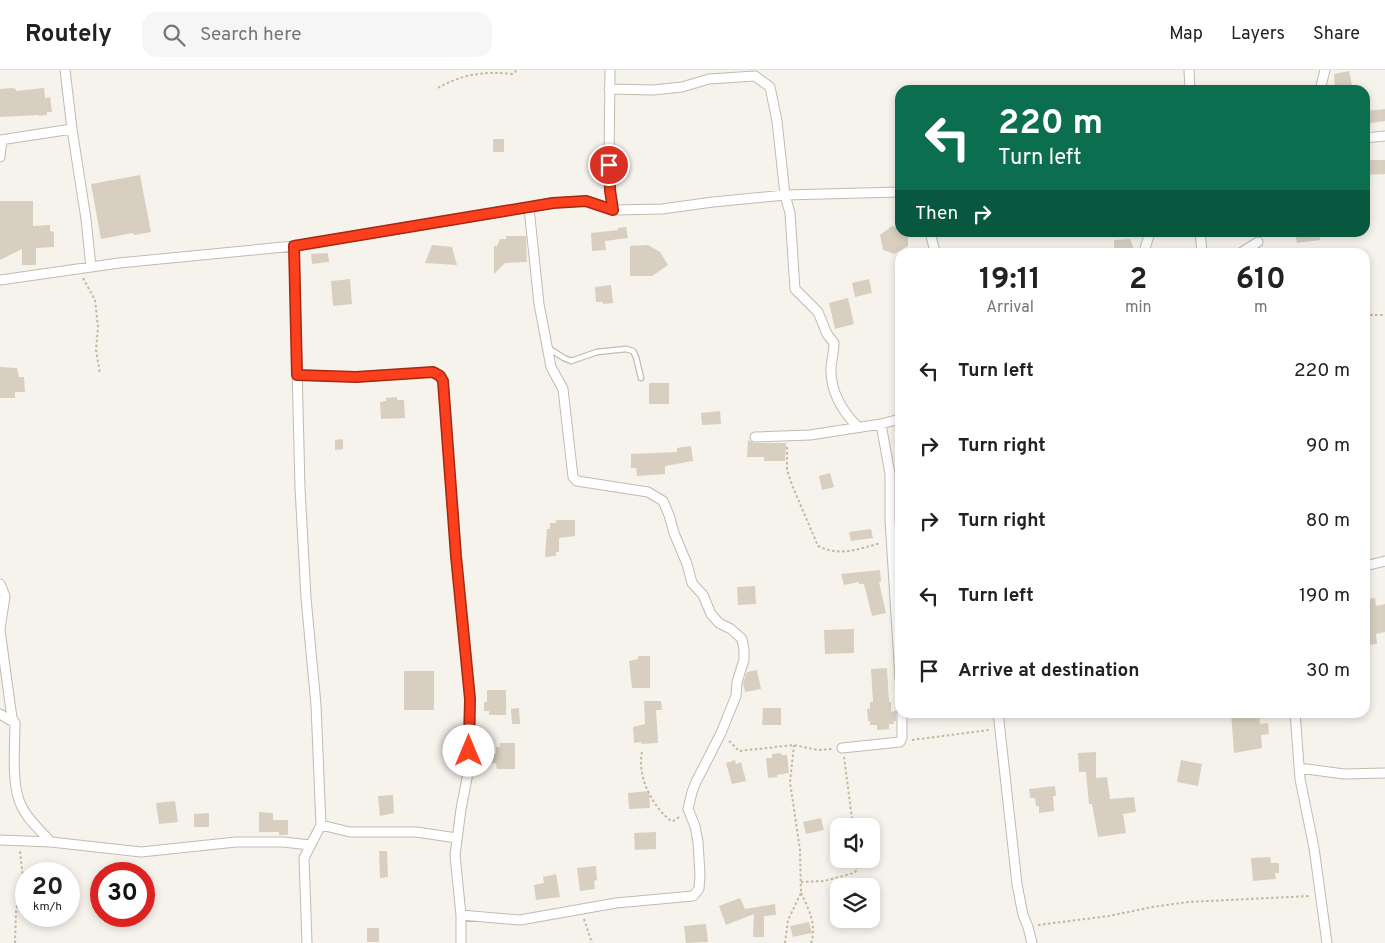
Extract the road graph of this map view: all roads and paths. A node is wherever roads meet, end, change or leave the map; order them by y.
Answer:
1 (65, 70) edge
2 (518, 70) edge
3 (610, 70) edge
4 (1189, 70) edge
5 (1325, 70) edge
6 (1190, 85) edge
7 (1321, 85) edge
8 (438, 88) dead end
9 (609, 89) junction
10 (72, 129) junction
11 (1385, 136) edge
12 (1370, 138) edge
13 (1, 140) edge
14 (0, 157) edge
15 (895, 192) edge
16 (785, 196) junction
17 (529, 208) junction
18 (613, 210) junction
19 (1258, 242) dead end
20 (294, 246) junction
21 (1248, 248) edge
22 (91, 267) junction
23 (77, 268) junction
24 (0, 280) edge
25 (1370, 315) edge
26 (1385, 315) edge
27 (547, 347) junction
28 (100, 374) dead end
29 (297, 375) junction
30 (641, 378) dead end
31 (895, 420) edge
32 (880, 424) junction
33 (858, 427) junction
34 (755, 437) dead end
35 (788, 437) junction
36 (891, 541) junction
37 (1385, 561) edge
38 (1370, 565) edge
39 (0, 584) edge
40 (895, 602) edge
41 (0, 630) edge
42 (0, 714) edge
43 (902, 718) edge
44 (998, 718) edge
45 (1295, 718) edge
46 (15, 723) junction
47 (999, 729) junction
48 (722, 733) junction
49 (900, 742) junction
50 (794, 745) junction
51 (842, 748) junction
52 (642, 752) dead end
53 (1299, 768) junction
54 (1385, 773) edge
55 (688, 809) junction
56 (852, 818) edge
57 (321, 825) junction
58 (457, 838) junction
59 (0, 840) edge
60 (19, 841) junction
61 (50, 842) junction
62 (310, 845) junction
63 (857, 868) edge
64 (801, 882) junction
65 (801, 893) junction
66 (1321, 896) junction
67 (581, 908) junction
68 (460, 916) junction
69 (1028, 926) junction
70 (15, 943) edge
71 (307, 943) edge
72 (461, 943) edge
73 (592, 943) edge
74 (785, 943) edge
75 (811, 943) edge
76 (1032, 943) edge
77 (1327, 943) edge

1 - 10 street
2 - 8 path
3 - 9 street
4 - 6 street
5 - 7 street
9 - 16 street
9 - 18 street
10 - 13 street
10 - 22 street
11 - 12 street
13 - 14 street
15 - 16 street
16 - 18 street
16 - 33 street
17 - 18 street
17 - 20 street
17 - 27 street
19 - 21 street
20 - 22 street
20 - 29 street
22 - 23 street
23 - 24 street
23 - 28 path
25 - 26 path
27 - 30 lane
27 - 48 street
29 - 57 street
29 - 58 street
31 - 32 street
32 - 33 street
32 - 36 street
33 - 35 street
34 - 35 street
35 - 36 path
36 - 40 street
37 - 38 street
39 - 41 street
41 - 46 street
42 - 46 street
43 - 49 street
44 - 47 street
45 - 53 street
46 - 61 street
47 - 49 path
47 - 69 street
48 - 50 path
48 - 55 street
49 - 51 street
50 - 51 path
50 - 64 path
51 - 56 path
52 - 55 path
53 - 54 street
53 - 66 street
55 - 67 street
57 - 58 street
57 - 62 street
58 - 68 street
59 - 60 street
60 - 61 street
60 - 70 path
61 - 62 street
62 - 71 street
63 - 64 path
64 - 65 path
65 - 74 path
65 - 75 path
66 - 69 path
66 - 77 street
67 - 68 street
67 - 73 path
68 - 72 street
69 - 76 street

